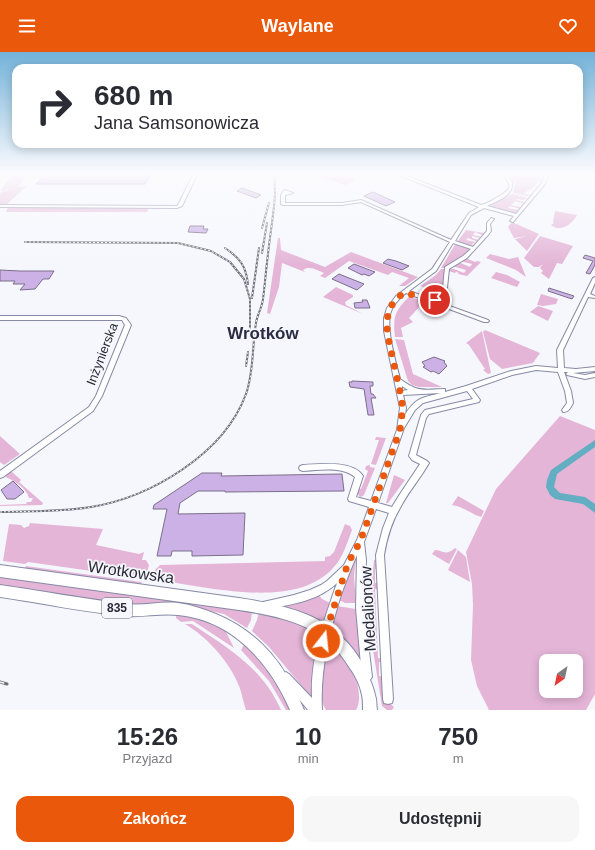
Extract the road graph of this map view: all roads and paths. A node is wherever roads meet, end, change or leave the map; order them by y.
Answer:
1 (181, 204) edge
2 (283, 204) edge
3 (344, 204) edge
4 (367, 204) edge
5 (477, 204) edge
6 (488, 204) edge
7 (526, 204) edge
8 (0, 206) edge
9 (483, 206) junction
10 (516, 215) junction
11 (492, 219) dead end
12 (512, 221) dead end
13 (452, 242) junction
14 (473, 248) junction
15 (595, 278) edge
16 (405, 292) junction
17 (587, 295) junction
18 (595, 297) edge
19 (432, 302) junction
20 (0, 318) edge
21 (486, 321) dead end
22 (595, 369) edge
23 (558, 370) junction
24 (595, 375) edge
25 (397, 380) junction
26 (468, 388) junction
27 (457, 391) junction
28 (426, 392) junction
29 (400, 393) junction
30 (437, 396) junction
31 (565, 410) dead end
32 (400, 430) junction
33 (303, 468) dead end
34 (0, 475) edge
35 (372, 505) junction
36 (392, 511) junction
37 (360, 542) junction
38 (347, 568) junction
39 (0, 571) edge
40 (0, 591) edge
41 (258, 607) junction
42 (326, 631) junction
43 (273, 665) junction
44 (368, 693) junction
45 (388, 699) dead end
46 (297, 710) edge
47 (316, 710) edge
48 (364, 710) edge
49 (370, 710) edge

1 - 8 street
2 - 3 street
4 - 13 street
5 - 9 street
6 - 9 street
7 - 10 street
9 - 10 street
9 - 13 street
10 - 12 street
11 - 14 street
13 - 14 street
13 - 16 street
14 - 19 street
15 - 17 street
16 - 19 street
16 - 25 street
17 - 18 street
17 - 23 street
19 - 21 street
20 - 34 street, Inżynierska
22 - 23 street
23 - 24 street
23 - 26 street
23 - 31 street
25 - 28 street
25 - 29 street
26 - 27 street
26 - 36 street, Medalionów
27 - 28 street
27 - 30 street
28 - 29 street
29 - 30 street
29 - 32 street
30 - 32 street
32 - 35 street
33 - 35 street
35 - 36 street
35 - 37 street
36 - 45 street, Medalionów
37 - 38 street
37 - 44 street
38 - 41 street, Wrotkowska
38 - 42 street
39 - 41 main road, Wrotkowska / 835
40 - 43 main road, 835
41 - 42 main road, Wrotkowska / 835
42 - 44 main road, Wrotkowska / 835
42 - 47 street
43 - 46 main road, 835
43 - 47 street
44 - 48 street
44 - 49 main road, 835

